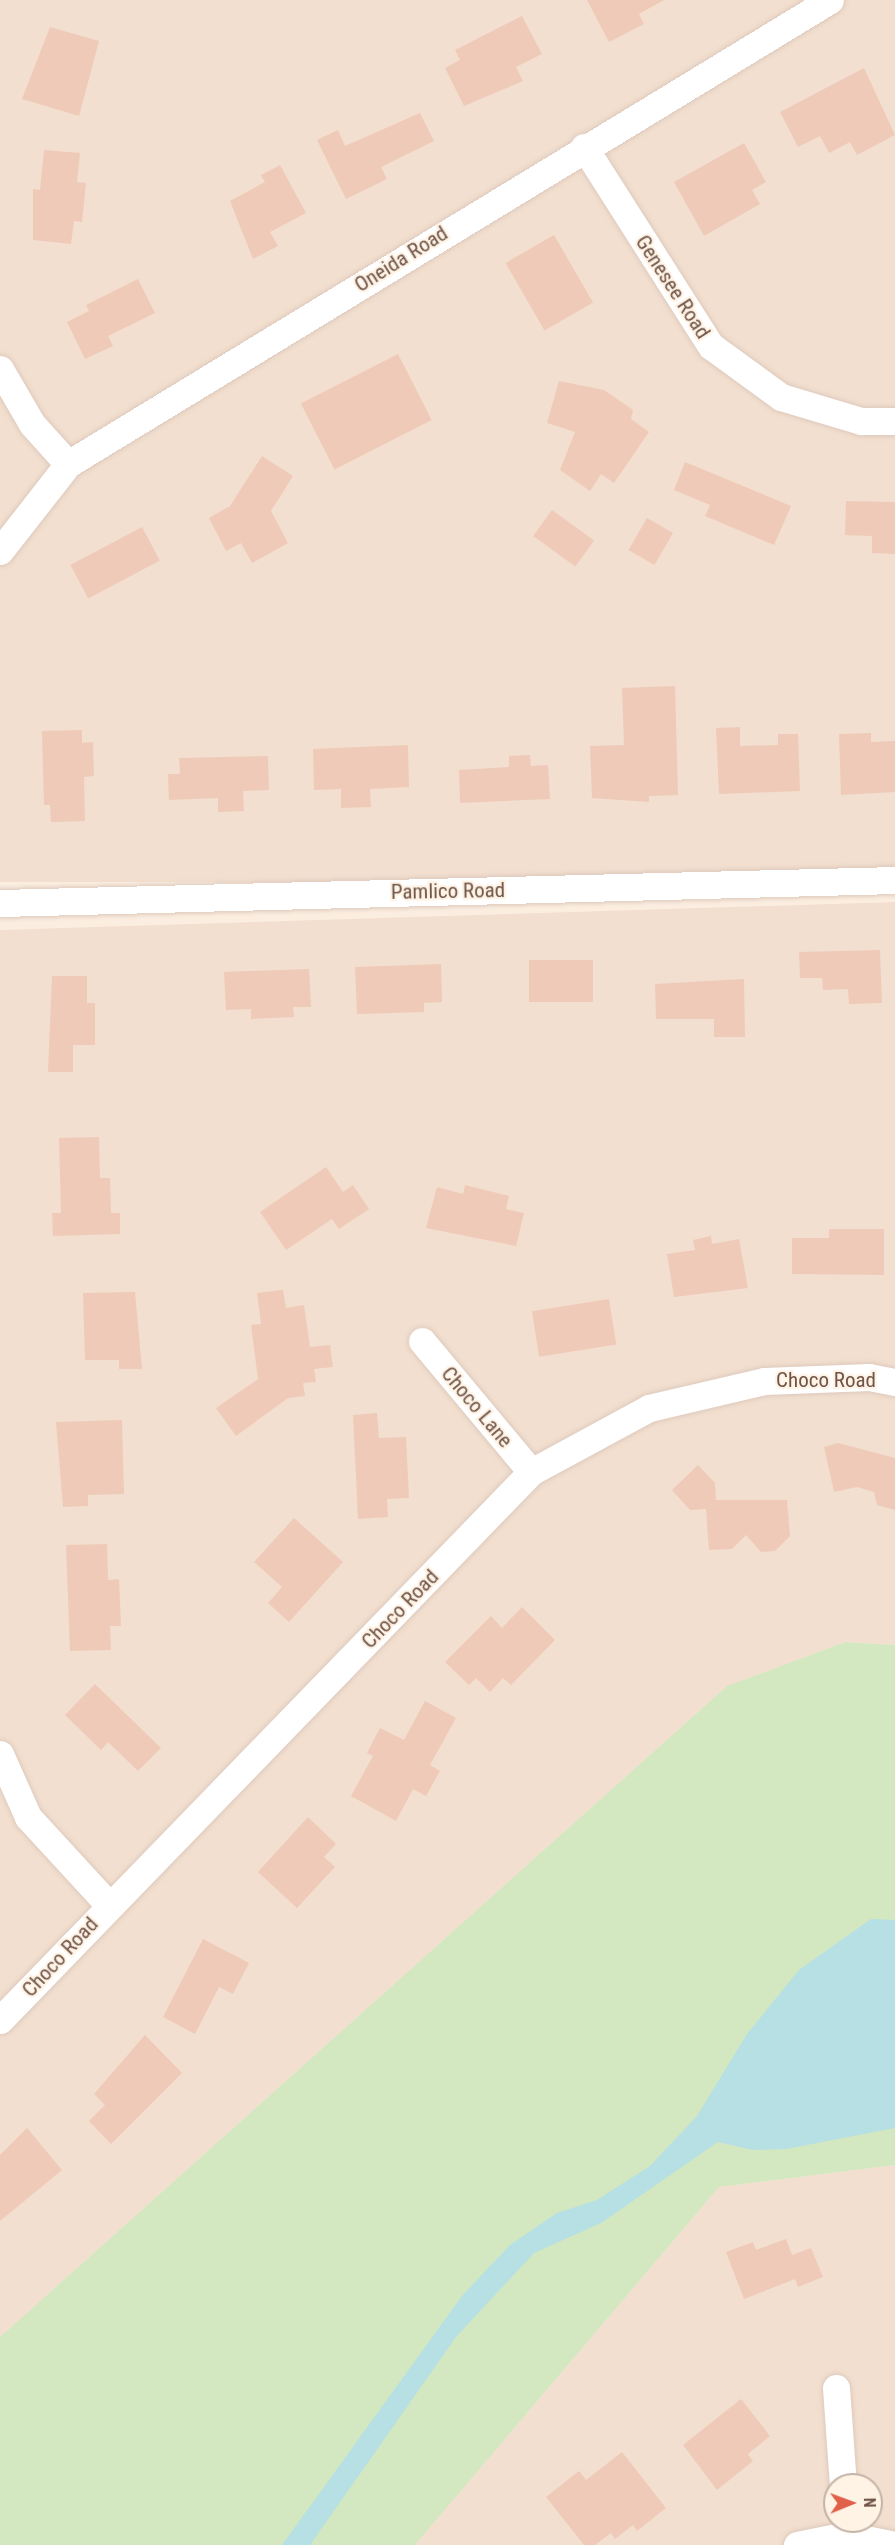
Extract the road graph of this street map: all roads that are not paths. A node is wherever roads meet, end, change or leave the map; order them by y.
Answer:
1 (830, 0) edge
2 (584, 147) junction
3 (0, 369) edge
4 (895, 421) edge
5 (68, 464) junction
6 (0, 551) edge
7 (895, 880) edge
8 (0, 903) edge
9 (422, 1341) dead end
10 (895, 1382) edge
11 (531, 1472) junction
12 (0, 1754) edge
13 (109, 1905) junction
14 (0, 2020) edge
15 (836, 2388) dead end
16 (842, 2473) edge
17 (832, 2533) edge
18 (860, 2533) edge
19 (797, 2545) edge
20 (895, 2545) edge

1 - 2 street, Oneida Road
2 - 4 street, Genesee Road
2 - 5 street, Oneida Road
3 - 5 street
5 - 6 street, Oneida Road
7 - 8 street, Pamlico Road
9 - 11 street, Choco Lane
10 - 11 street, Choco Road
11 - 13 street, Choco Road
12 - 13 street
13 - 14 street, Choco Road
15 - 16 street
17 - 19 street
18 - 20 street

